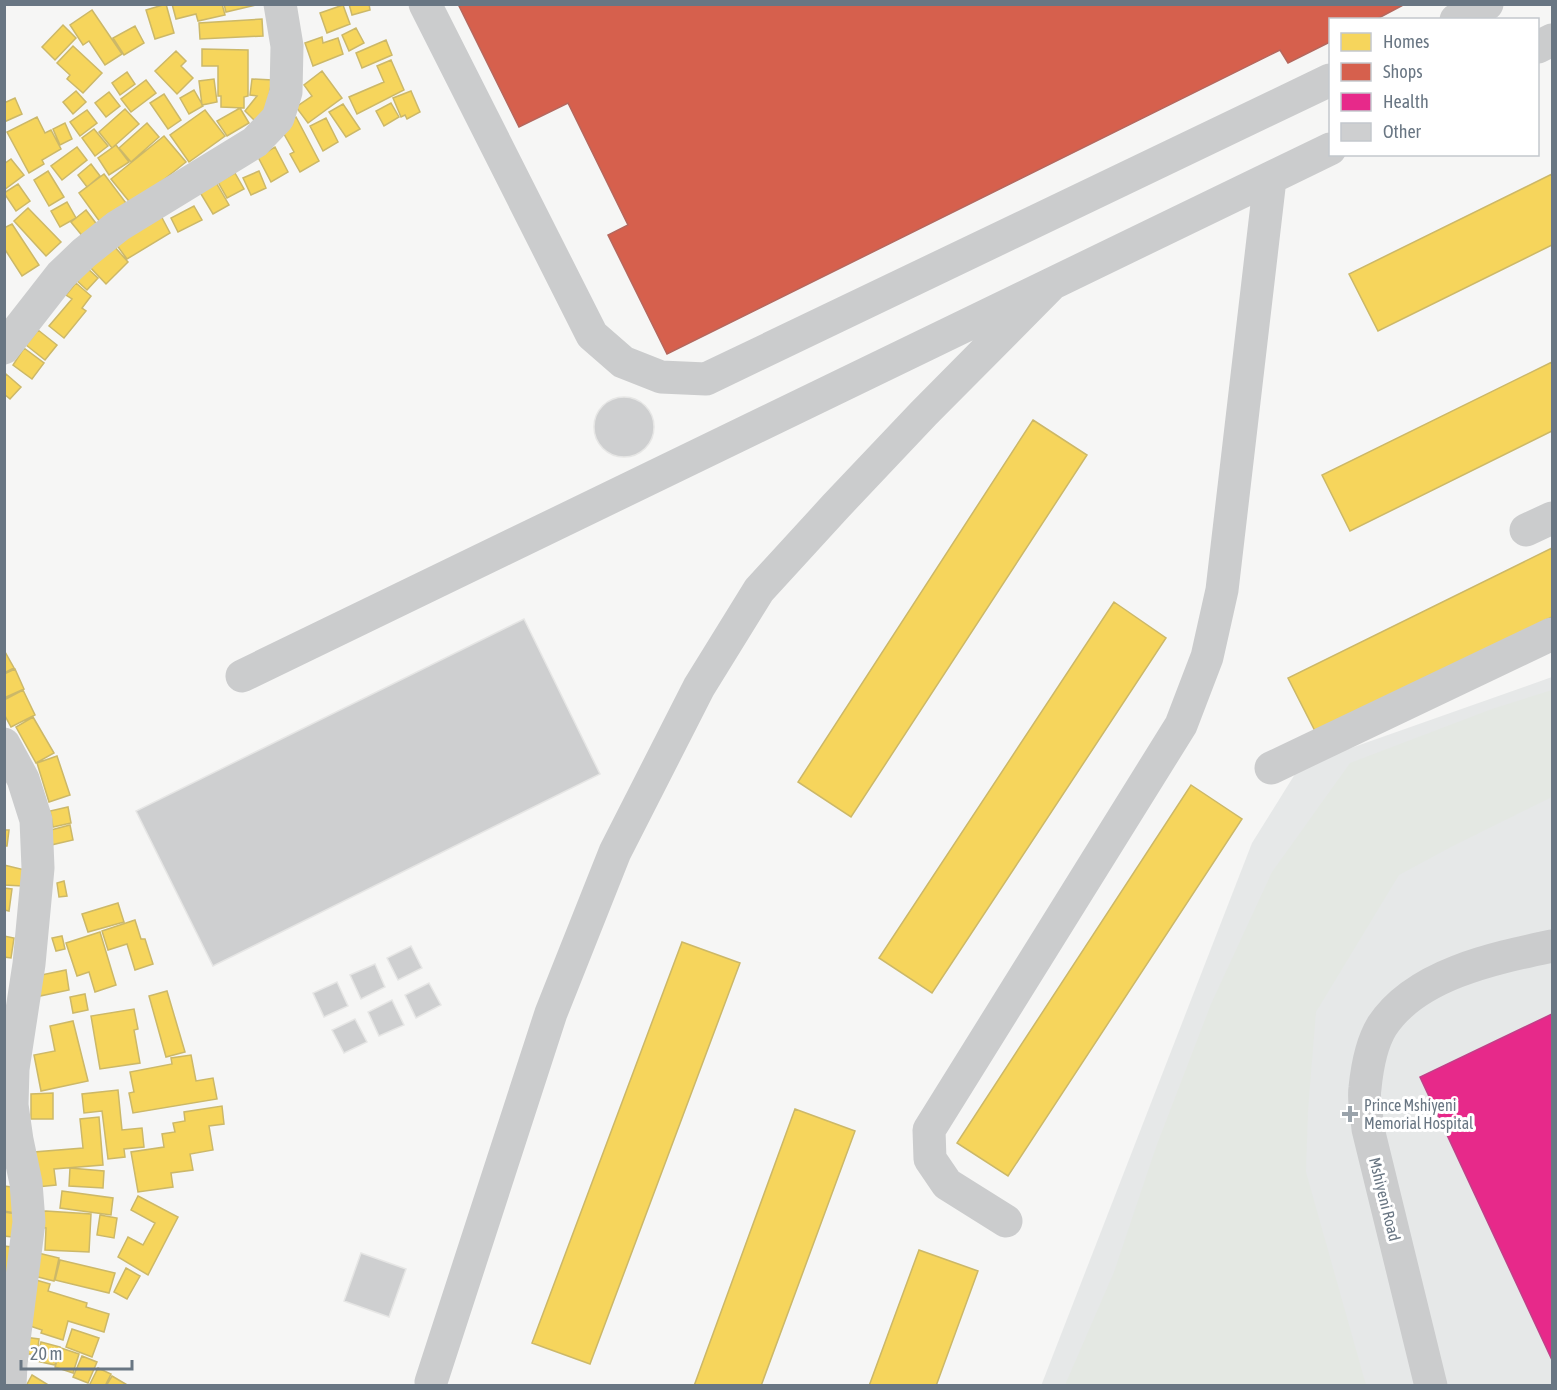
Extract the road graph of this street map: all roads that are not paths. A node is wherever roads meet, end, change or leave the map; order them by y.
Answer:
1 (280, 4) edge
2 (425, 4) edge
3 (1487, 4) edge
4 (1459, 18) edge
5 (1329, 80) edge
6 (1329, 150) edge
7 (1270, 179) junction
8 (1050, 286) junction
9 (4, 348) edge
10 (1552, 634) edge
11 (242, 676) dead end
12 (4, 744) edge
13 (1271, 768) dead end
14 (1552, 946) edge
15 (1006, 1221) dead end
16 (431, 1382) dead end
17 (10, 1386) edge
18 (1431, 1386) edge

1 - 9 street
2 - 5 street
3 - 4 street
6 - 7 street
7 - 8 street
7 - 15 street
8 - 11 street
8 - 16 street
10 - 13 street
12 - 17 street
14 - 18 street, Mshiyeni Road

